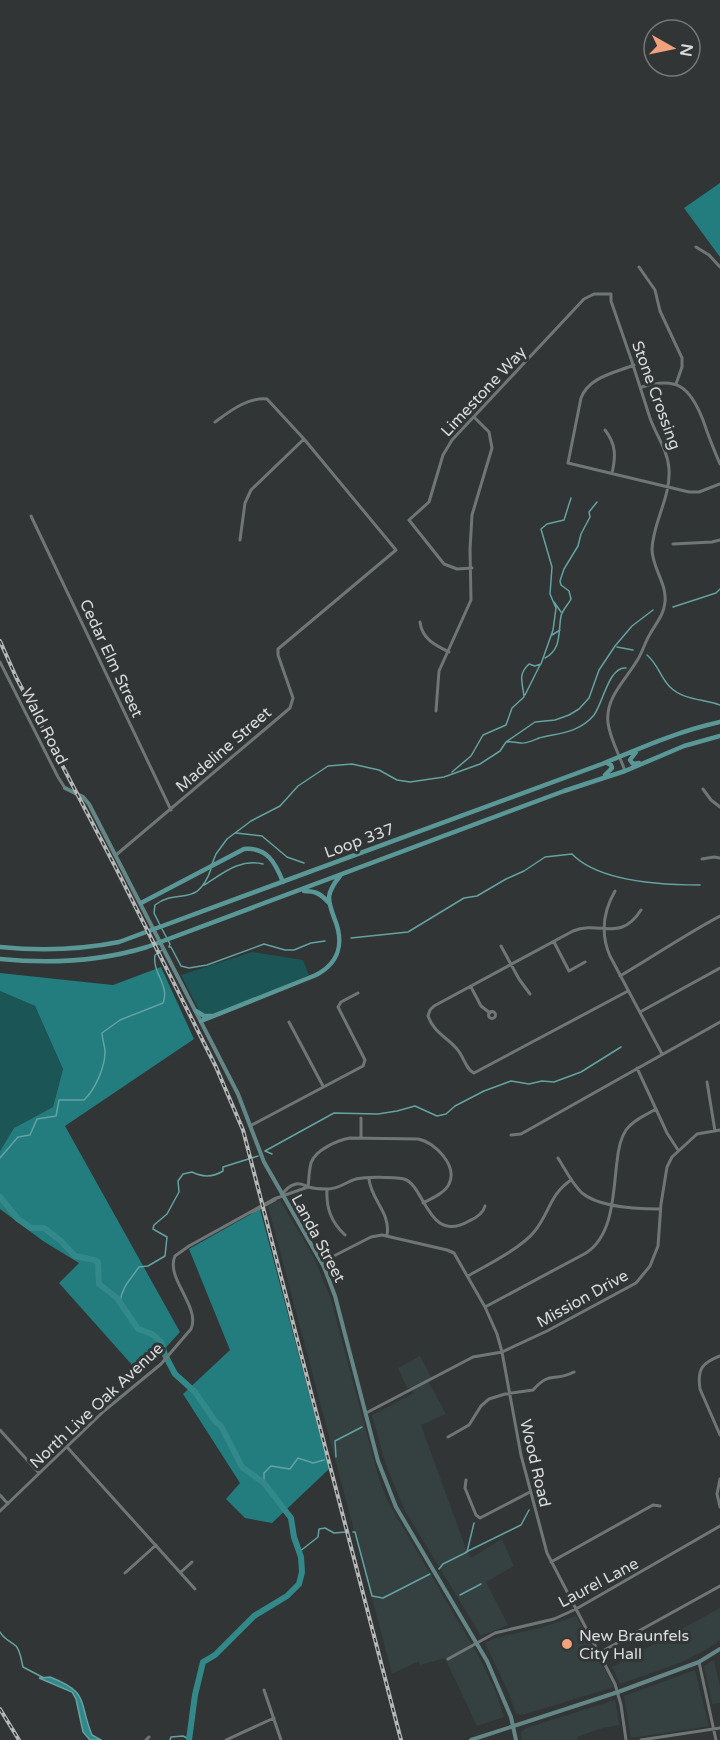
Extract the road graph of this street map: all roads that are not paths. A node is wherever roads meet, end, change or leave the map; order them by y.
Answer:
1 (696, 247) dead end
2 (639, 267) dead end
3 (720, 267) edge
4 (611, 294) joint
5 (634, 365) junction
6 (676, 384) junction
7 (642, 387) junction
8 (474, 417) junction
9 (215, 422) dead end
10 (605, 430) dead end
11 (304, 440) junction
12 (720, 464) edge
13 (612, 474) junction
14 (720, 484) edge
15 (668, 487) junction
16 (31, 516) dead end
17 (240, 540) dead end
18 (720, 540) edge
19 (673, 544) dead end
20 (471, 568) junction
21 (420, 622) dead end
22 (448, 651) junction
23 (0, 662) edge
24 (436, 711) dead end
25 (720, 722) edge
26 (720, 736) edge
27 (649, 744) junction
28 (620, 756) junction
29 (643, 763) junction
30 (602, 764) junction
31 (625, 771) junction
32 (598, 779) junction
33 (65, 788) joint
34 (703, 789) dead end
35 (78, 794) joint
36 (720, 807) edge
37 (171, 810) junction
38 (116, 855) junction
39 (720, 858) edge
40 (702, 859) dead end
41 (341, 875) junction
42 (283, 882) junction
43 (300, 890) junction
44 (615, 891) dead end
45 (141, 903) junction
46 (329, 903) junction
47 (641, 910) dead end
48 (720, 916) edge
49 (603, 930) junction
50 (554, 942) junction
51 (98, 946) junction
52 (501, 946) dead end
53 (0, 947) edge
54 (98, 958) junction
55 (0, 959) edge
56 (585, 962) dead end
57 (512, 966) junction
58 (720, 968) edge
59 (620, 976) junction
60 (471, 987) junction
61 (628, 991) junction
62 (358, 993) dead end
63 (530, 994) dead end
64 (196, 1011) junction
65 (490, 1012) dead end
66 (640, 1013) junction
67 (215, 1016) junction
68 (201, 1021) junction
69 (289, 1022) dead end
70 (720, 1022) edge
71 (662, 1054) junction
72 (637, 1068) junction
73 (707, 1083) dead end
74 (323, 1087) junction
75 (657, 1109) junction
76 (361, 1118) dead end
77 (250, 1126) junction
78 (718, 1131) edge
79 (511, 1135) dead end
80 (361, 1138) junction
81 (678, 1150) junction
82 (558, 1158) dead end
83 (369, 1178) junction
84 (571, 1180) junction
85 (297, 1184) junction
86 (308, 1187) junction
87 (327, 1189) junction
88 (298, 1191) junction
89 (282, 1195) junction
90 (423, 1203) junction
91 (611, 1204) junction
92 (485, 1206) dead end
93 (660, 1209) junction
94 (345, 1235) dead end
95 (387, 1235) junction
96 (322, 1262) junction
97 (468, 1276) junction
98 (484, 1307) junction
99 (502, 1352) junction
100 (720, 1356) edge
101 (574, 1372) dead end
102 (510, 1395) junction
103 (365, 1413) junction
104 (0, 1430) edge
105 (720, 1435) edge
106 (448, 1437) dead end
107 (67, 1447) junction
108 (39, 1473) junction
109 (720, 1479) edge
110 (466, 1480) dead end
111 (530, 1492) junction
112 (0, 1495) edge
113 (8, 1504) junction
114 (660, 1506) dead end
115 (720, 1507) edge
116 (0, 1512) edge
117 (720, 1526) edge
118 (156, 1545) junction
119 (192, 1562) dead end
120 (550, 1562) junction
121 (181, 1572) junction
122 (125, 1573) dead end
123 (720, 1586) edge
124 (195, 1589) dead end
125 (576, 1609) junction
126 (477, 1643) junction
127 (720, 1649) edge
128 (599, 1653) junction
129 (448, 1659) dead end
130 (699, 1662) junction
131 (264, 1690) dead end
132 (618, 1692) junction
133 (274, 1718) junction
134 (513, 1726) junction
135 (720, 1728) edge
136 (714, 1729) junction
137 (672, 1738) edge
138 (226, 1740) edge
139 (281, 1740) edge
140 (471, 1740) edge
141 (516, 1740) edge
142 (626, 1740) edge
143 (641, 1740) edge
144 (716, 1740) edge

1 - 3 street
2 - 6 street
4 - 5 street, Stone Crossing
4 - 8 street, Limestone Way
5 - 7 street, Stone Crossing
5 - 13 street
6 - 7 street
6 - 12 street
7 - 15 street, Stone Crossing
8 - 20 street
8 - 20 street, Limestone Way
9 - 11 street
10 - 13 street
11 - 17 street
11 - 37 street, Madeline Street
13 - 15 street
14 - 15 street
15 - 28 street, Stone Crossing
16 - 37 street, Cedar Elm Street
18 - 19 street
20 - 22 street
21 - 22 street
22 - 24 street
23 - 33 street, Wald Road
25 - 27 main road, Loop 337
26 - 29 main road
27 - 28 main road, Loop 337
27 - 29 main road
28 - 30 main road, Loop 337
28 - 31 street, Stone Crossing
29 - 31 main road
30 - 32 main road
30 - 42 main road, Loop 337
31 - 32 main road
32 - 41 main road
33 - 35 street, Wald Road
34 - 36 street
35 - 38 street, Landa Street
37 - 38 street, Madeline Street
38 - 45 street, Landa Street
39 - 40 street
41 - 43 main road
41 - 46 main road
42 - 45 main road
42 - 51 main road, Loop 337
43 - 46 main road
43 - 54 main road
44 - 49 street
45 - 64 street, Landa Street
46 - 67 main road
47 - 49 street
48 - 59 street
49 - 50 street
49 - 59 street
50 - 56 street
50 - 57 street
51 - 53 main road, Loop 337
51 - 54 main road
52 - 57 street
54 - 55 main road
57 - 60 street
57 - 63 street
58 - 66 street
59 - 61 street
60 - 61 street
60 - 65 street
61 - 66 street
62 - 74 street
64 - 67 main road
64 - 68 street, Landa Street
66 - 71 street
67 - 68 main road
68 - 77 street, Landa Street
69 - 74 street
70 - 71 street
71 - 72 street
72 - 75 street
72 - 79 street
73 - 78 street
74 - 77 street
75 - 81 street
75 - 91 street
76 - 80 street
77 - 89 street, Landa Street
78 - 81 street
80 - 86 street
80 - 90 street
81 - 93 street, Mission Drive
82 - 84 street
83 - 87 street
83 - 90 street
83 - 95 street
84 - 91 street
84 - 97 street
85 - 86 street
85 - 88 street
85 - 89 street
86 - 87 street
86 - 88 street
87 - 94 street
88 - 89 street
89 - 96 street, Landa Street
89 - 107 street, North Live Oak Avenue
90 - 92 street
91 - 93 street
91 - 98 street
93 - 99 street, Mission Drive
95 - 96 street
95 - 97 street, Wood Road
96 - 103 street, Landa Street
97 - 98 street, Wood Road
98 - 99 street, Wood Road
99 - 102 street, Wood Road
99 - 103 street, Mission Drive
100 - 105 street
101 - 102 street
102 - 106 street
102 - 111 street, Wood Road
103 - 126 street, Landa Street
104 - 108 street
107 - 108 street, North Live Oak Avenue
107 - 118 street
108 - 113 street, North Live Oak Avenue
109 - 115 street
110 - 111 street
111 - 120 street, Wood Road
112 - 113 street
113 - 116 street, North Live Oak Avenue
114 - 120 street
117 - 125 street, Laurel Lane
118 - 121 street
118 - 122 street
119 - 121 street
120 - 125 street, Wood Road
121 - 124 street
123 - 128 street
125 - 126 street, Laurel Lane
125 - 128 street, Wood Road
126 - 129 street, Laurel Lane
126 - 134 street, Landa Street
127 - 130 street
128 - 132 street, Wood Road
130 - 132 street
130 - 136 street
131 - 133 street
132 - 134 street
132 - 142 street, Wood Road
133 - 138 street
133 - 139 street
134 - 140 street
134 - 141 street, Landa Street
135 - 136 street
136 - 137 street
136 - 144 street
137 - 143 street

